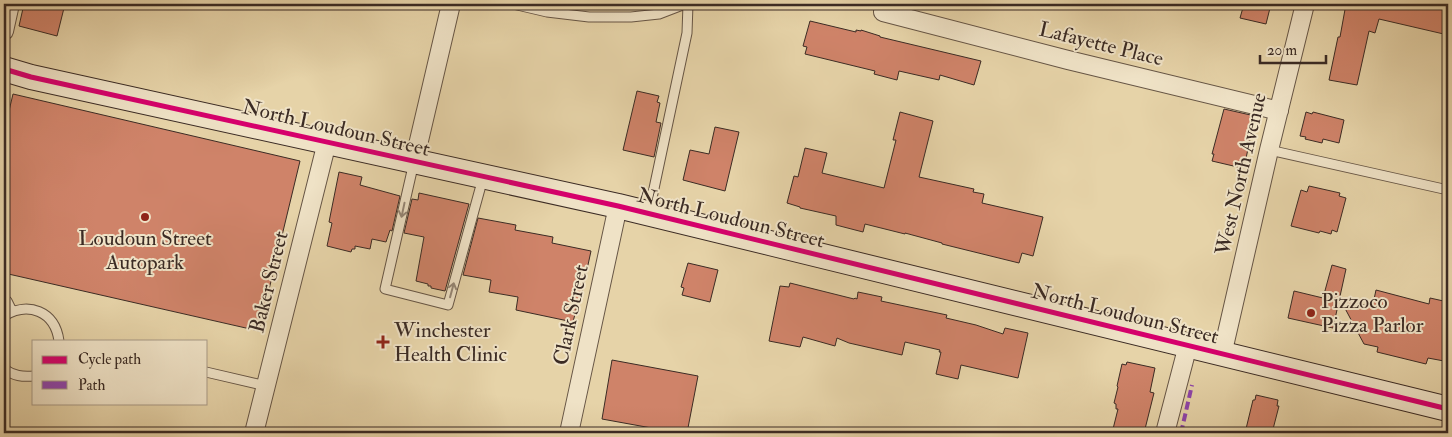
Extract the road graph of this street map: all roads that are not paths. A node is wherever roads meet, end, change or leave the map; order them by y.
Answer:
1 (10, 4) edge
2 (451, 4) edge
3 (513, 4) edge
4 (686, 4) edge
5 (1305, 4) edge
6 (884, 12) dead end
7 (4, 31) edge
8 (4, 69) edge
9 (1279, 111) junction
10 (327, 142) junction
11 (1269, 150) junction
12 (414, 162) junction
13 (484, 177) junction
14 (1448, 190) edge
15 (618, 206) junction
16 (648, 214) junction
17 (4, 299) edge
18 (8, 314) edge
19 (62, 340) edge
20 (1188, 345) junction
21 (1222, 355) junction
22 (4, 369) edge
23 (208, 372) edge
24 (32, 376) edge
25 (266, 386) junction
26 (1448, 409) edge
27 (254, 433) edge
28 (573, 433) edge
29 (1165, 433) edge

1 - 7 street
2 - 12 street
3 - 4 lane
4 - 16 lane
5 - 9 street, West North Avenue
6 - 9 street, Lafayette Place
8 - 10 street, North Loudoun Street
9 - 11 street, West North Avenue
10 - 12 street, North Loudoun Street
10 - 25 street, Baker Street
11 - 14 lane
11 - 21 street, West North Avenue
12 - 13 street, North Loudoun Street
12 -> 13 lane
13 - 15 street, North Loudoun Street
15 - 16 street, North Loudoun Street
15 - 28 street, Clark Street
16 - 20 street, North Loudoun Street
17 - 18 lane
18 - 19 lane
20 - 21 street, North Loudoun Street
20 - 29 street
21 - 26 street, North Loudoun Street
22 - 24 lane
23 - 25 lane
25 - 27 street, Baker Street

